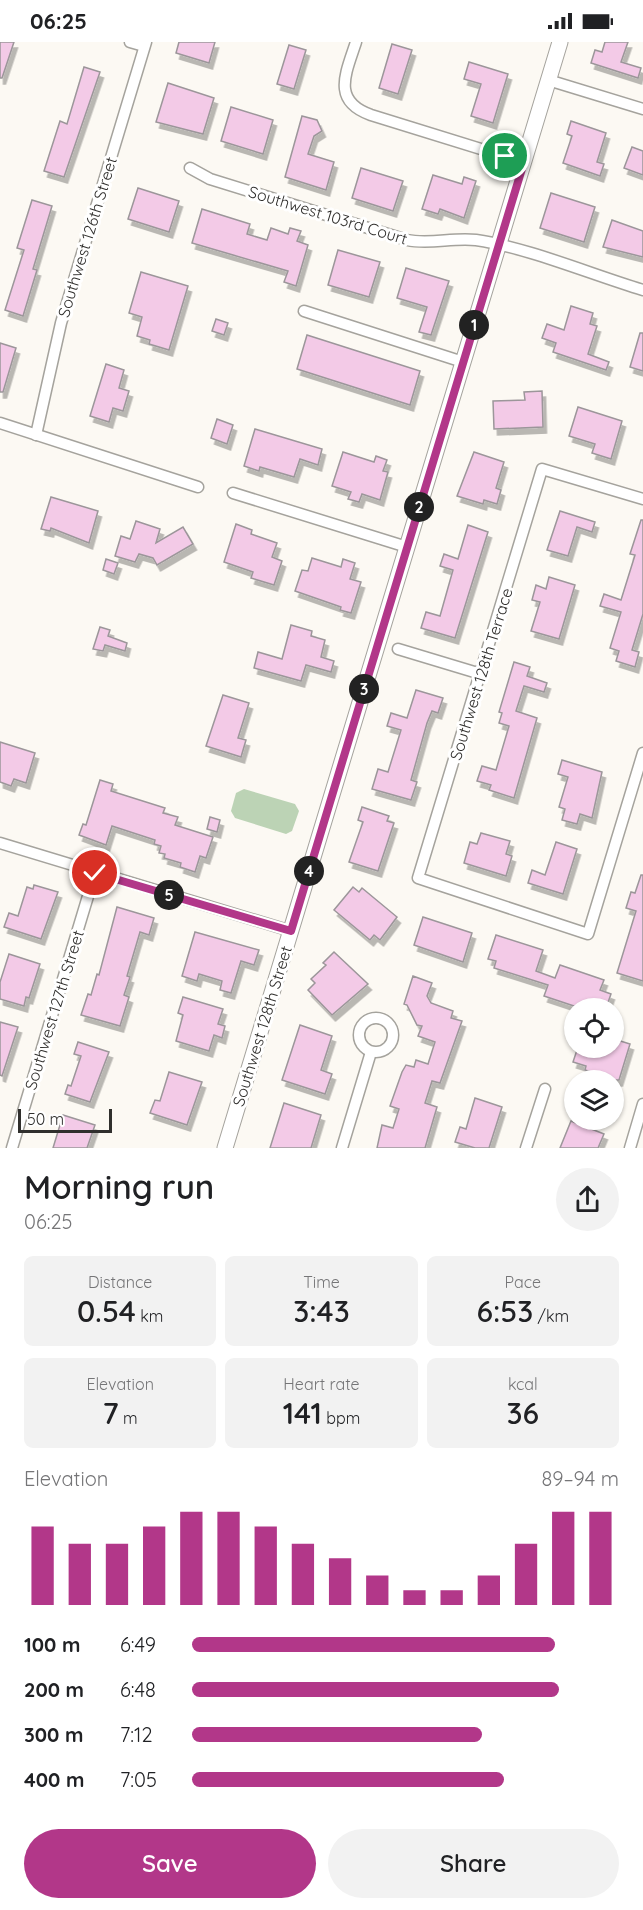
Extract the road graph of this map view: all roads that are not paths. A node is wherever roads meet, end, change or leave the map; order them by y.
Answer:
1 (130, 42) edge
2 (356, 42) edge
3 (560, 42) edge
4 (145, 44) edge
5 (548, 80) junction
6 (643, 109) edge
7 (524, 162) junction
8 (189, 168) dead end
9 (498, 245) junction
10 (643, 290) edge
11 (304, 311) dead end
12 (463, 362) junction
13 (0, 423) edge
14 (36, 435) junction
15 (198, 487) dead end
16 (233, 493) dead end
17 (643, 500) edge
18 (407, 547) junction
19 (398, 649) dead end
20 (481, 674) junction
21 (642, 759) edge
22 (0, 843) edge
23 (95, 873) junction
24 (291, 931) junction
25 (371, 1052) dead end
26 (545, 1089) dead end
27 (643, 1104) edge
28 (12, 1148) edge
29 (225, 1148) edge
30 (342, 1148) edge
31 (526, 1148) edge
32 (630, 1148) edge

1 - 4 street
2 - 7 street
3 - 5 street, Southwest 128th Street
4 - 14 street, Southwest 126th Street
5 - 6 street
5 - 7 street, Southwest 128th Street
7 - 9 street, Southwest 128th Street
8 - 9 street, Southwest 103rd Court
9 - 10 street, Southwest 103rd Court
9 - 12 street, Southwest 128th Street
11 - 12 street
12 - 18 street, Southwest 128th Street
13 - 14 street
14 - 15 street
16 - 18 street
17 - 20 street, Southwest 128th Terrace
18 - 24 street, Southwest 128th Street
19 - 20 street
20 - 21 street, Southwest 128th Terrace
22 - 23 street
23 - 24 street
23 - 28 street, Southwest 127th Street
24 - 29 street, Southwest 128th Street
25 - 30 street
26 - 31 street
27 - 32 street

